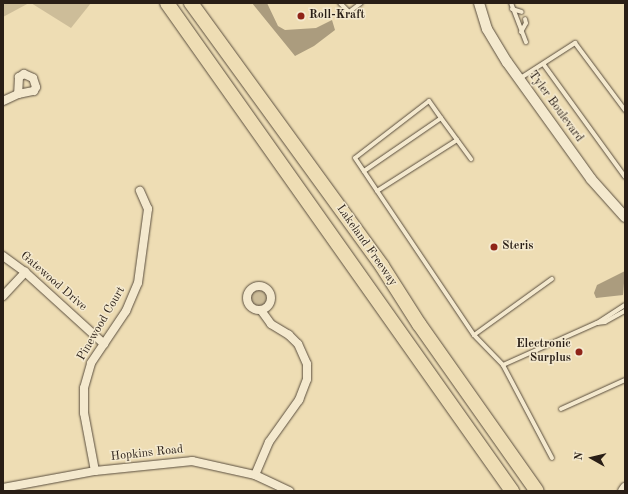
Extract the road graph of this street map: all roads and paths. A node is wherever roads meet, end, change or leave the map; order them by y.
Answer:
1 (167, 3) edge
2 (192, 3) edge
3 (340, 3) edge
4 (361, 3) edge
5 (479, 3) edge
6 (510, 3) edge
7 (512, 9) junction
8 (522, 12) dead end
9 (525, 18) dead end
10 (521, 32) junction
11 (526, 42) dead end
12 (544, 65) junction
13 (519, 80) junction
14 (18, 94) dead end
15 (3, 101) edge
16 (625, 110) edge
17 (441, 118) junction
18 (457, 140) junction
19 (471, 159) dead end
20 (364, 171) junction
21 (625, 177) edge
22 (140, 191) dead end
23 (377, 191) junction
24 (625, 217) edge
25 (3, 256) edge
26 (25, 272) junction
27 (552, 279) dead end
28 (3, 296) edge
29 (625, 305) edge
30 (261, 310) dead end
31 (625, 311) edge
32 (597, 323) junction
33 (474, 335) junction
34 (104, 344) junction
35 (502, 365) junction
36 (625, 380) edge
37 (561, 409) dead end
38 (552, 458) dead end
39 (95, 471) junction
40 (255, 475) junction
41 (3, 488) edge
42 (625, 488) edge
43 (290, 491) edge
44 (512, 491) edge
45 (537, 491) edge
46 (623, 491) edge

1 - 44 highway, Lakeland Freeway
2 - 45 highway, Lakeland Freeway
3 - 4 lane
5 - 13 street, Tyler Boulevard
6 - 7 lane
7 - 8 lane
7 - 10 lane
9 - 10 lane
10 - 11 lane
12 - 13 lane
12 - 16 lane
12 - 21 lane
13 - 24 street, Tyler Boulevard
14 - 15 street
17 - 18 lane
17 - 20 lane
17 - 20 lane
18 - 19 lane
18 - 23 lane
20 - 23 lane
22 - 34 street, Pinewood Court
23 - 33 lane
25 - 26 street, Gatewood Drive
26 - 28 street
26 - 34 street, Gatewood Drive
27 - 33 lane
29 - 32 lane
30 - 40 street
31 - 32 lane
32 - 35 lane
33 - 35 lane
34 - 39 street, Pinewood Court
35 - 38 lane
36 - 37 lane
39 - 40 street, Hopkins Road
39 - 41 street, Hopkins Road
40 - 43 street, Hopkins Road
42 - 46 street

